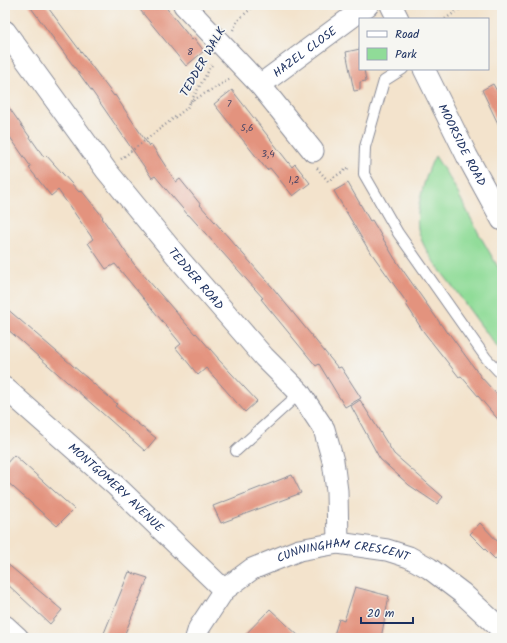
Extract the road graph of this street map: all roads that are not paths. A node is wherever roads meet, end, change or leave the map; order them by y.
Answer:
1 (184, 5) edge
2 (368, 5) edge
3 (391, 5) edge
4 (398, 18) edge
5 (5, 31) edge
6 (401, 70) edge
7 (424, 70) edge
8 (260, 85) junction
9 (313, 151) dead end
10 (502, 220) edge
11 (502, 374) edge
12 (5, 388) edge
13 (300, 393) junction
14 (236, 451) dead end
15 (338, 543) junction
16 (224, 590) junction
17 (5, 626) edge
18 (502, 630) edge
19 (18, 638) edge
20 (196, 638) edge

1 - 8 street, HAZEL CLOSE
2 - 8 street, HAZEL CLOSE
3 - 4 street
5 - 13 street, TEDDER ROAD
6 - 11 lane
7 - 10 street, MOORSIDE ROAD
8 - 9 street, HAZEL CLOSE
12 - 16 street, MONTGOMERY AVENUE
13 - 14 lane
13 - 15 street, TEDDER ROAD
15 - 16 street, CUNNINGHAM CRESCENT
15 - 18 street, CUNNINGHAM CRESCENT
16 - 20 street, CUNNINGHAM CRESCENT
17 - 19 street

